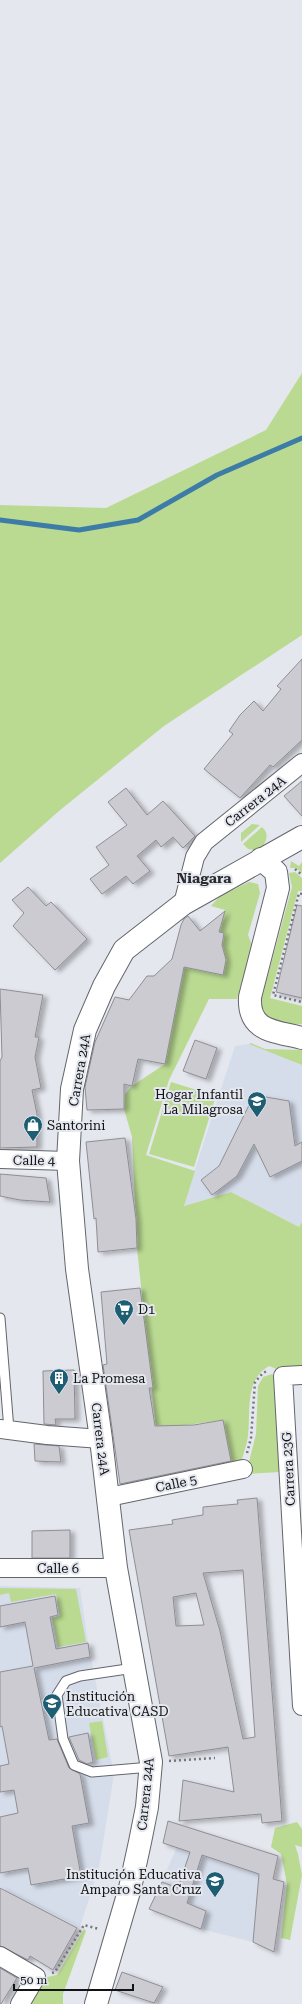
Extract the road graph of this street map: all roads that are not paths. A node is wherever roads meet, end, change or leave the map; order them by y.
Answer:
1 (302, 763) edge
2 (302, 837) edge
3 (261, 859) junction
4 (184, 904) junction
5 (302, 1038) edge
6 (0, 1159) edge
7 (68, 1161) junction
8 (0, 1318) edge
9 (302, 1375) edge
10 (4, 1430) edge
11 (102, 1439) junction
12 (243, 1469) road end
13 (295, 1472) edge
14 (108, 1497) junction
15 (0, 1568) edge
16 (116, 1568) junction
17 (134, 1668) junction
18 (302, 1706) edge
19 (151, 1765) junction
20 (0, 1956) edge
21 (20, 2004) edge
22 (96, 2004) edge

1 - 4 street, Carrera 24A
2 - 3 street, Carrera 24A
3 - 4 street, Carrera 24A
3 - 5 street
4 - 7 street, Carrera 24A
6 - 7 street, Calle 4
7 - 11 street, Carrera 24A
8 - 10 lane
9 - 13 street, Carrera 23G
10 - 11 street
11 - 14 street, Carrera 24A
12 - 14 street, Calle 5
13 - 18 street, Carrera 23G
14 - 16 street, Carrera 24A
15 - 16 street, Calle 6
16 - 17 street, Carrera 24A
17 - 19 street, Carrera 24A
17 - 19 lane
19 - 22 street, Carrera 24A
20 - 21 street

